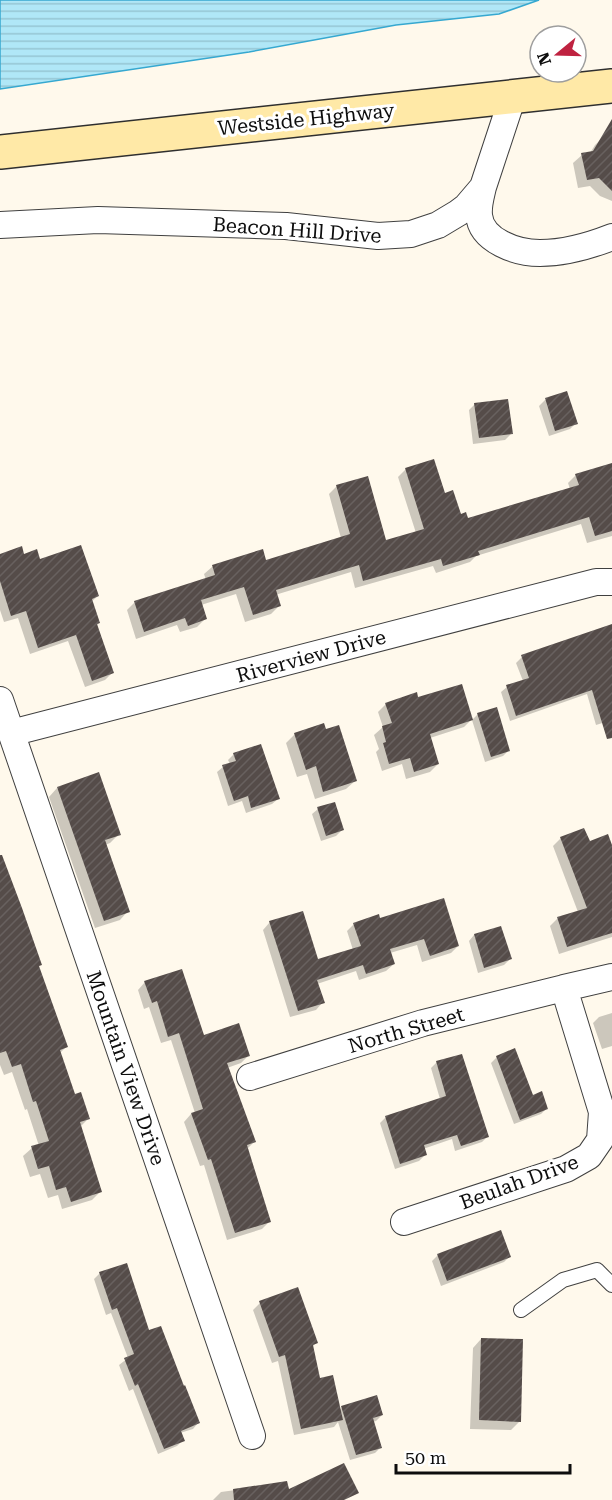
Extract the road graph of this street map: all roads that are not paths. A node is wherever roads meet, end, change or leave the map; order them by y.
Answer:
1 (612, 86) edge
2 (513, 96) junction
3 (0, 153) edge
4 (483, 188) junction
5 (0, 225) edge
6 (612, 237) edge
7 (612, 582) edge
8 (0, 699) edge
9 (12, 733) junction
10 (612, 976) edge
11 (564, 988) junction
12 (250, 1077) dead end
13 (404, 1222) dead end
14 (612, 1285) edge
15 (521, 1310) dead end
16 (252, 1436) dead end

1 - 2 main road, Westside Highway
2 - 3 main road, Westside Highway
2 - 4 street, Beacon Hill Drive
4 - 5 street, Beacon Hill Drive
4 - 6 street
7 - 9 street, Riverview Drive
8 - 9 street, Mountain View Drive
9 - 16 street, Mountain View Drive
10 - 11 street
11 - 12 street, North Street
11 - 13 street, Beulah Drive
14 - 15 lane

